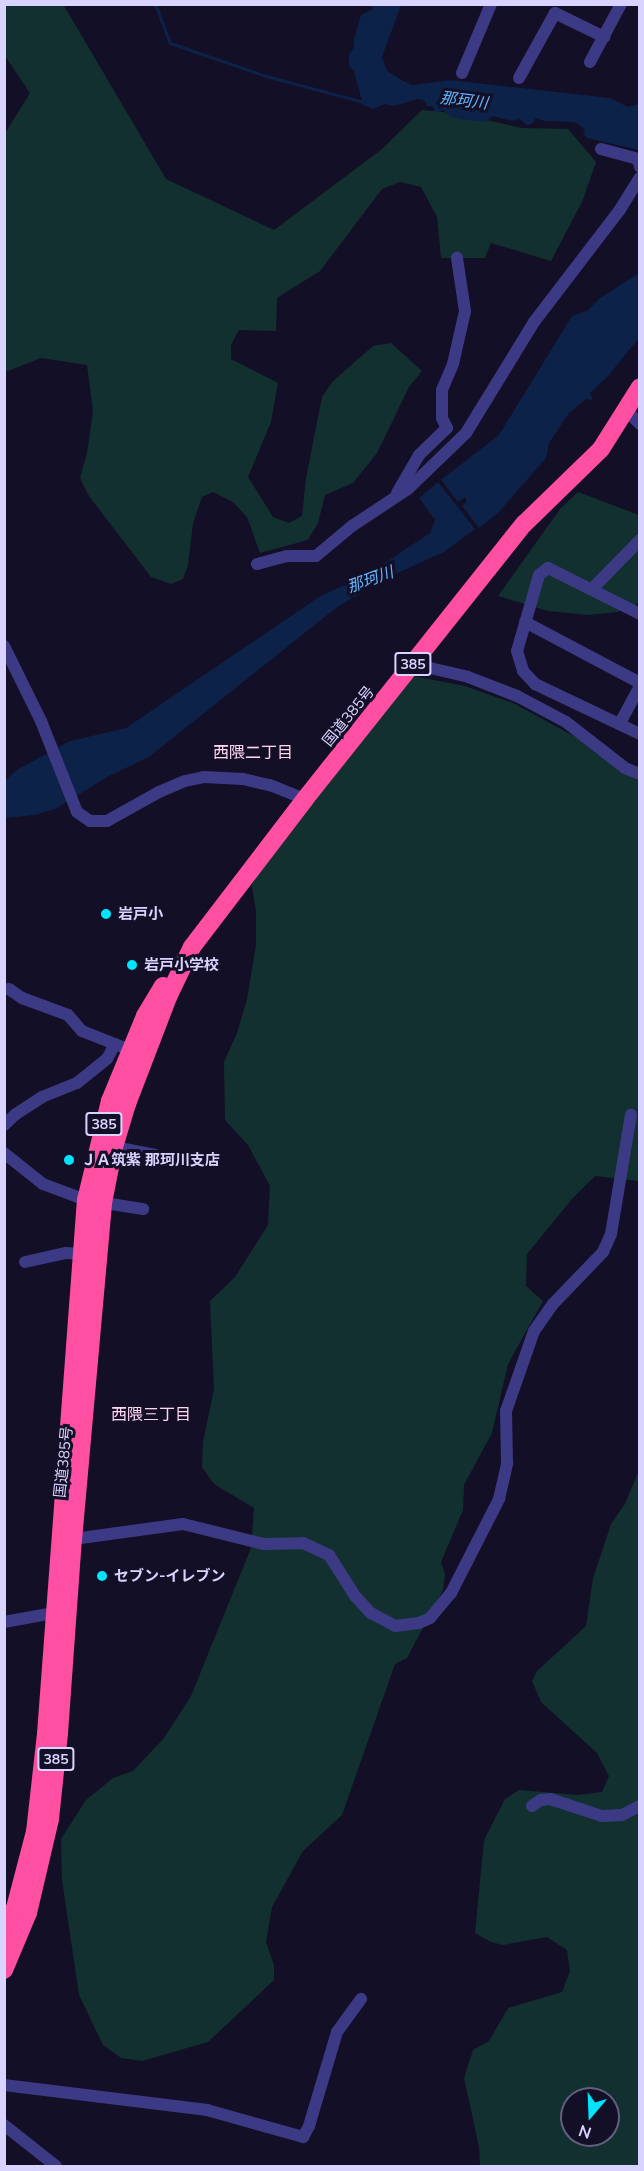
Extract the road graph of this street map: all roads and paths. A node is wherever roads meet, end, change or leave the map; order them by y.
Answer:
1 (491, 4) edge
2 (621, 4) edge
3 (557, 9) edge
4 (604, 37) junction
5 (590, 62) dead end
6 (462, 73) dead end
7 (519, 78) dead end
8 (601, 149) dead end
9 (639, 167) edge
10 (639, 178) edge
11 (457, 258) dead end
12 (639, 387) edge
13 (626, 410) junction
14 (639, 424) edge
15 (393, 499) junction
16 (639, 540) edge
17 (257, 564) dead end
18 (592, 589) junction
19 (639, 614) edge
20 (525, 622) junction
21 (4, 646) edge
22 (417, 658) junction
23 (639, 684) edge
24 (620, 723) junction
25 (639, 734) edge
26 (639, 774) edge
27 (305, 799) junction
28 (9, 989) dead end
29 (130, 1050) junction
30 (631, 1115) dead end
31 (4, 1125) edge
32 (114, 1147) junction
33 (4, 1153) edge
34 (154, 1155) dead end
35 (95, 1202) junction
36 (143, 1209) dead end
37 (81, 1254) junction
38 (25, 1262) dead end
39 (67, 1540) junction
40 (54, 1613) junction
41 (4, 1622) edge
42 (532, 1806) dead end
43 (639, 1806) edge
44 (10, 1906) edge
45 (4, 1935) edge
46 (4, 1970) edge
47 (361, 1999) dead end
48 (4, 2085) edge
49 (4, 2125) edge
50 (56, 2166) edge

1 - 6 street
2 - 4 street
3 - 4 street
3 - 7 street
4 - 5 street
8 - 9 street
10 - 15 street
11 - 15 street
12 - 13 highway, 国道385号 / 385
13 - 14 street
13 - 22 highway, 国道385号 / 385
15 - 17 street
16 - 18 street
18 - 19 street
18 - 20 street
20 - 23 street
20 - 24 street
21 - 27 street
22 - 26 street
22 - 27 highway, 国道385号 / 385
23 - 24 street
24 - 25 street
27 - 29 highway, 国道385号 / 385
28 - 29 street
29 - 31 street
29 - 32 highway, 国道385号 / 385
29 - 35 highway, 国道385号 / 385
30 - 39 street
32 - 34 street
32 - 35 highway, 国道385号 / 385
33 - 35 street
35 - 36 street
35 - 37 highway, 国道385号 / 385
35 - 39 highway, 国道385号 / 385
37 - 38 street
37 - 39 highway, 国道385号 / 385
39 - 40 highway, 国道385号 / 385
39 - 46 highway, 国道385号 / 385
40 - 41 street
40 - 44 highway, 国道385号 / 385
42 - 43 street
44 - 45 highway, 国道385号 / 385
47 - 48 street
49 - 50 street

